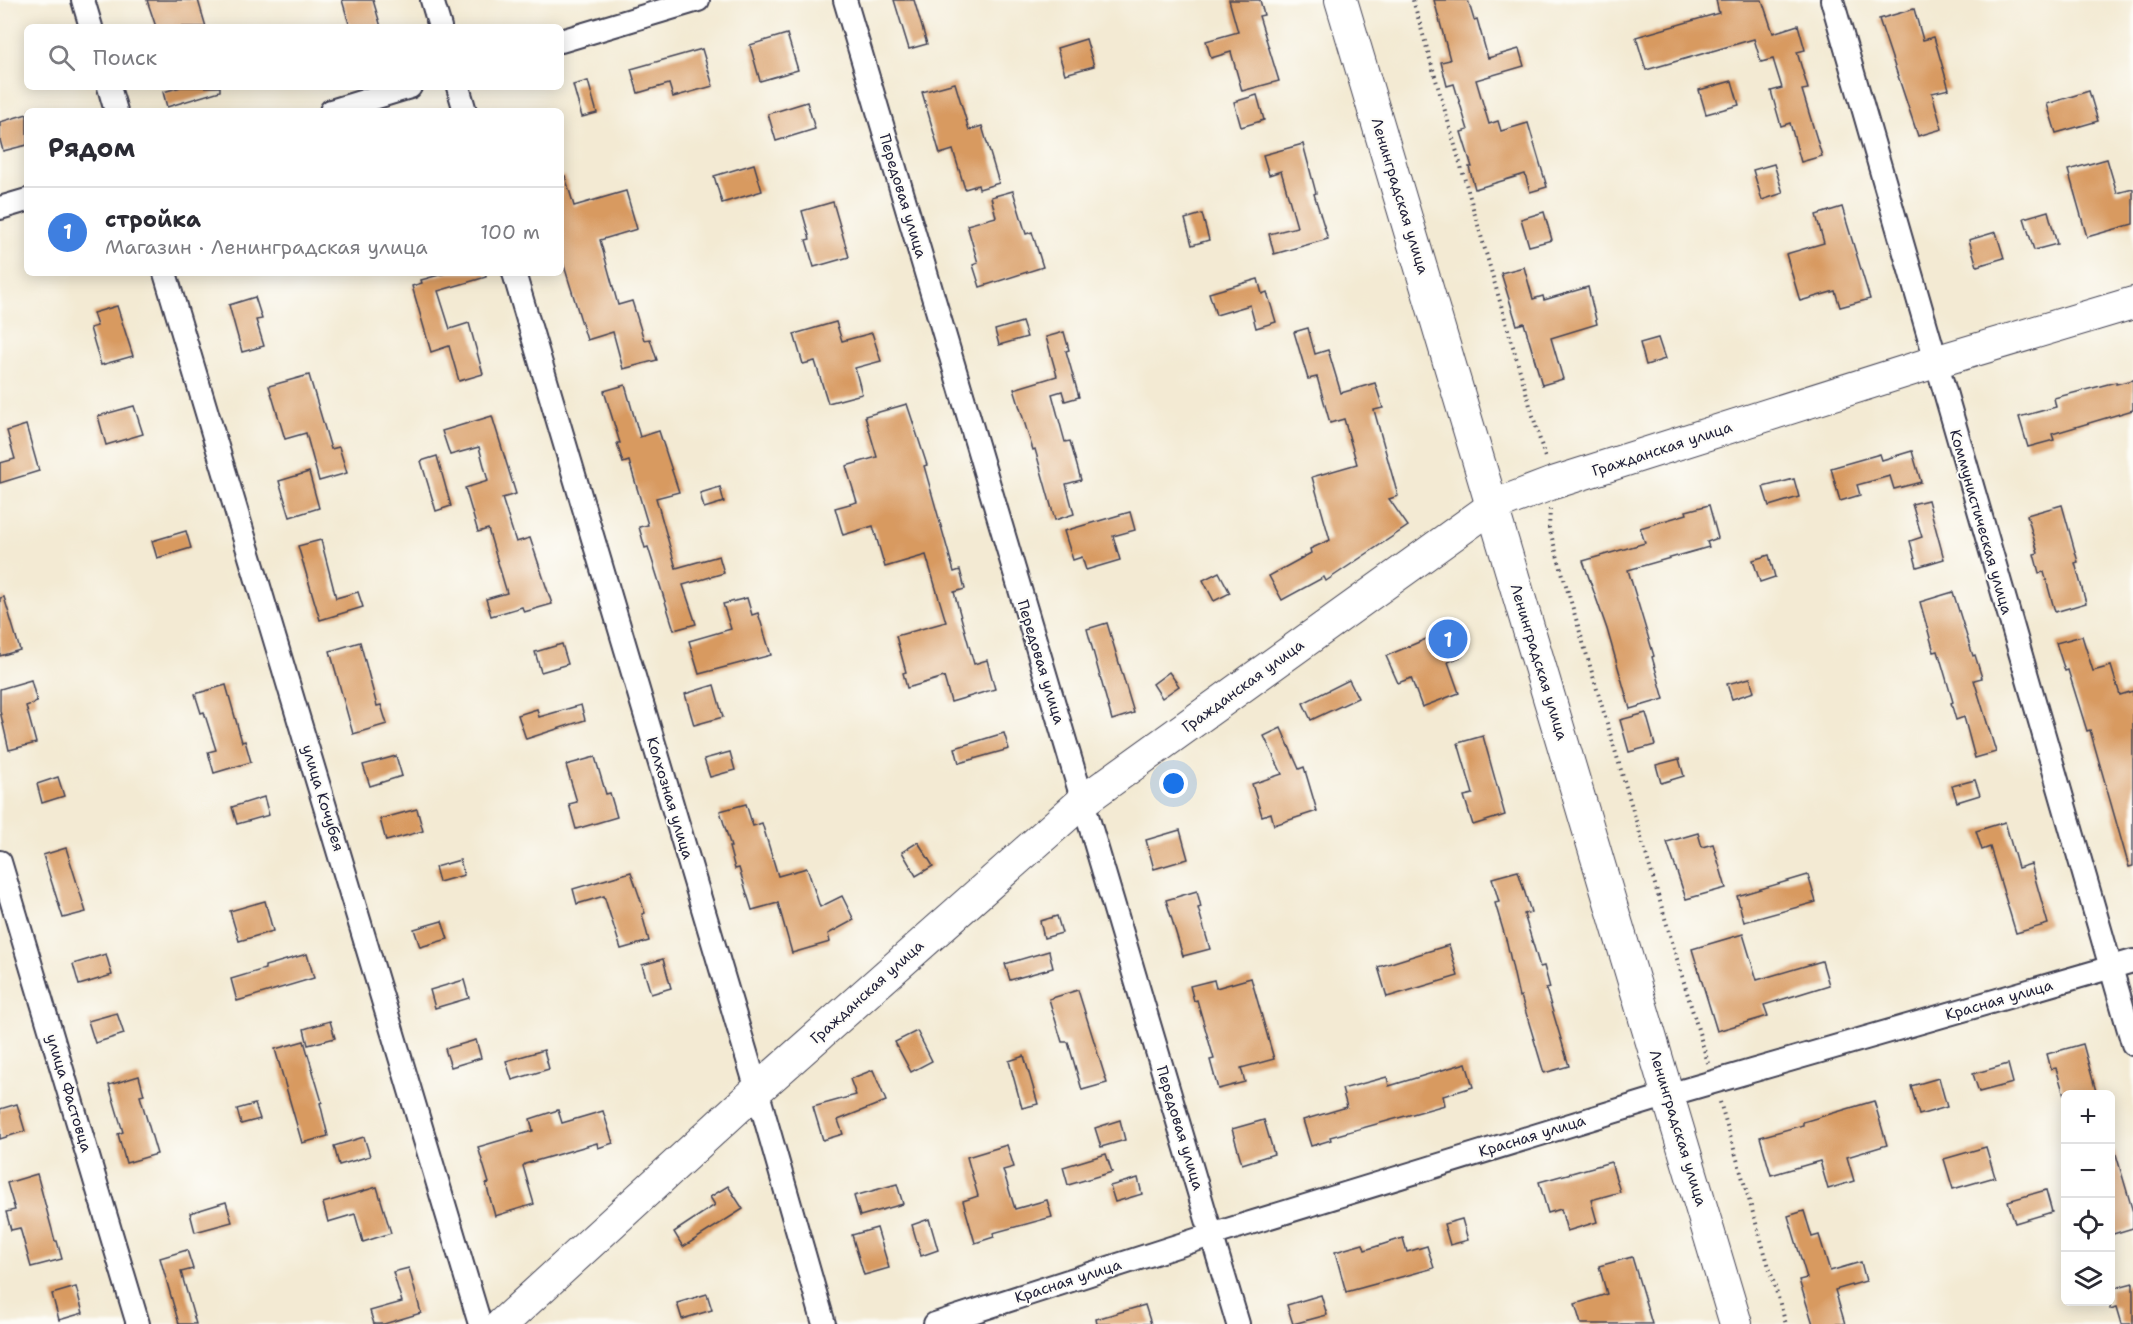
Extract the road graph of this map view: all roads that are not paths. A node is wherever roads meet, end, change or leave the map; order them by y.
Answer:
1 (83, 0) edge
2 (432, 0) edge
3 (698, 0) edge
4 (845, 0) edge
5 (1341, 0) edge
6 (1832, 0) edge
7 (90, 24) edge
8 (439, 24) edge
9 (564, 41) edge
10 (110, 90) edge
11 (400, 90) edge
12 (459, 90) edge
13 (115, 108) edge
14 (340, 108) edge
15 (464, 108) edge
16 (24, 201) edge
17 (0, 208) edge
18 (166, 276) edge
19 (515, 276) edge
20 (2133, 303) edge
21 (1935, 362) junction
22 (1493, 506) junction
23 (1083, 801) junction
24 (0, 862) edge
25 (2133, 961) edge
26 (2110, 968) junction
27 (2133, 1044) edge
28 (757, 1090) junction
29 (1668, 1095) junction
30 (1212, 1235) junction
31 (138, 1324) edge
32 (480, 1324) edge
33 (502, 1324) edge
34 (824, 1324) edge
35 (935, 1324) edge
36 (1238, 1324) edge
37 (1736, 1324) edge

1 - 7 street
2 - 8 street
3 - 9 street
4 - 23 street, Передовая улица
5 - 22 main road, Ленинградская улица
6 - 21 street, Коммунистическая улица
10 - 13 street
11 - 14 street
12 - 15 street
16 - 17 street
18 - 32 street, улица Кочубея
19 - 28 street, Колхозная улица
20 - 21 main road, Гражданская улица
21 - 22 main road, Гражданская улица
21 - 26 street, Коммунистическая улица
22 - 23 main road, Гражданская улица
22 - 29 main road, Ленинградская улица
23 - 28 main road, Гражданская улица
23 - 30 street, Передовая улица
24 - 31 street, улица Фастовца
25 - 26 street, Красная улица
26 - 27 street, Коммунистическая улица
26 - 29 street, Красная улица
28 - 33 main road, Гражданская улица
28 - 34 street, Колхозная улица
29 - 30 street, Красная улица
29 - 37 main road, Ленинградская улица
30 - 35 street, Красная улица
30 - 36 street, Передовая улица

